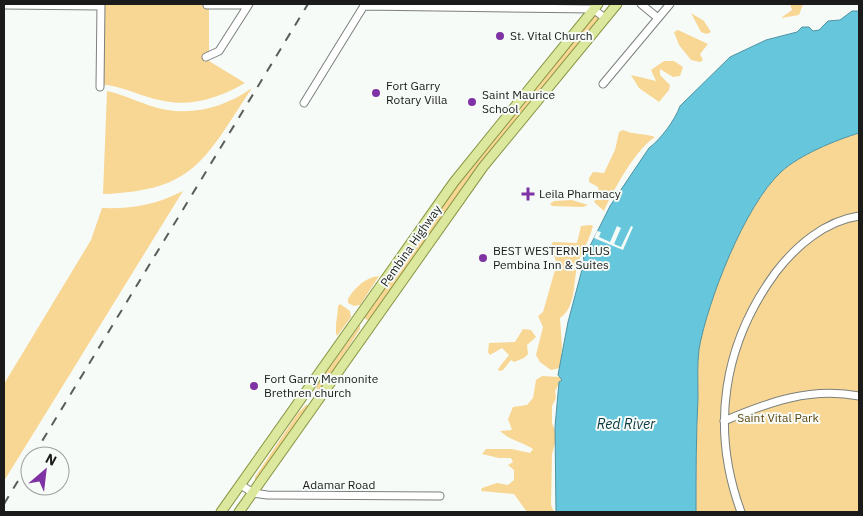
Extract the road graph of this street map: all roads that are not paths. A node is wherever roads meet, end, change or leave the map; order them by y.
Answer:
1 (617, 4) edge
2 (641, 4) edge
3 (670, 4) edge
4 (4, 5) edge
5 (101, 5) edge
6 (206, 5) dead end
7 (249, 5) edge
8 (364, 5) edge
9 (596, 7) edge
10 (605, 18) junction
11 (658, 18) junction
12 (206, 57) dead end
13 (541, 73) junction
14 (552, 82) junction
15 (603, 84) dead end
16 (100, 87) dead end
17 (304, 103) dead end
18 (859, 216) edge
19 (859, 396) edge
20 (724, 422) junction
21 (241, 485) junction
22 (253, 493) junction
23 (440, 496) dead end
24 (221, 512) edge
25 (238, 512) edge
26 (742, 512) edge

1 - 10 main road, Pembina Highway
2 - 11 street
3 - 11 street
4 - 5 street
5 - 16 street
6 - 7 street
7 - 12 street
8 - 9 street
8 - 17 street
9 - 10 street
9 - 13 main road, Pembina Highway
10 - 14 main road, Pembina Highway
11 - 15 street
13 - 14 main road
13 - 21 main road, Pembina Highway
14 - 22 main road, Pembina Highway
18 - 20 street
19 - 20 street
20 - 26 street
21 - 22 street, Adamar Road
21 - 24 main road, Pembina Highway
22 - 23 street, Adamar Road
22 - 25 main road, Pembina Highway

